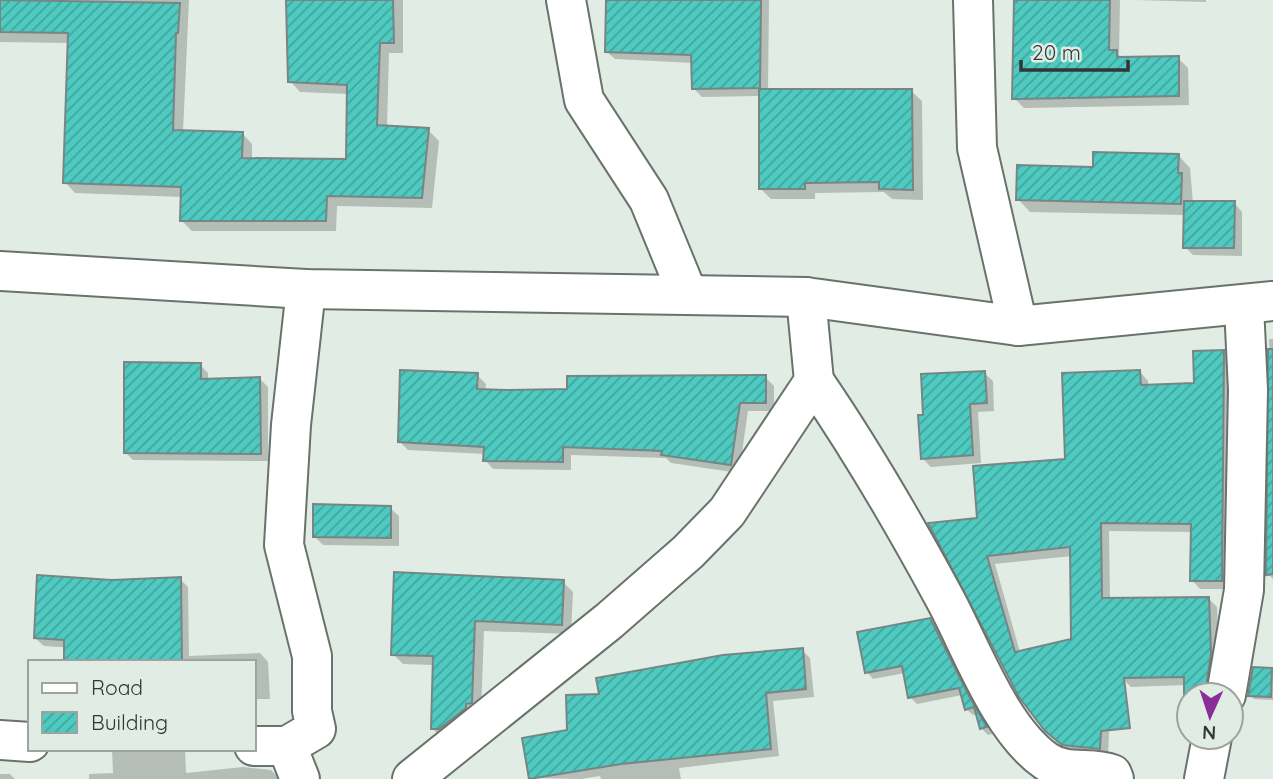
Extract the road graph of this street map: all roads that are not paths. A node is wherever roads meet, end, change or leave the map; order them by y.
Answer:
1 (566, 0) edge
2 (973, 0) edge
3 (0, 271) edge
4 (306, 289) junction
5 (688, 295) junction
6 (806, 297) junction
7 (1258, 303) edge
8 (1018, 326) junction
9 (814, 381) junction
10 (1228, 681) edge
11 (0, 740) edge
12 (28, 742) edge
13 (1209, 751) edge
14 (280, 757) edge
15 (412, 779) edge
16 (1114, 779) edge
17 (1204, 779) edge

1 - 5 street
2 - 8 street
3 - 4 street
4 - 5 street
4 - 14 street
5 - 6 street
6 - 8 street
6 - 9 street
7 - 8 street
7 - 10 street
9 - 15 street
9 - 16 street
11 - 12 street
13 - 17 street

